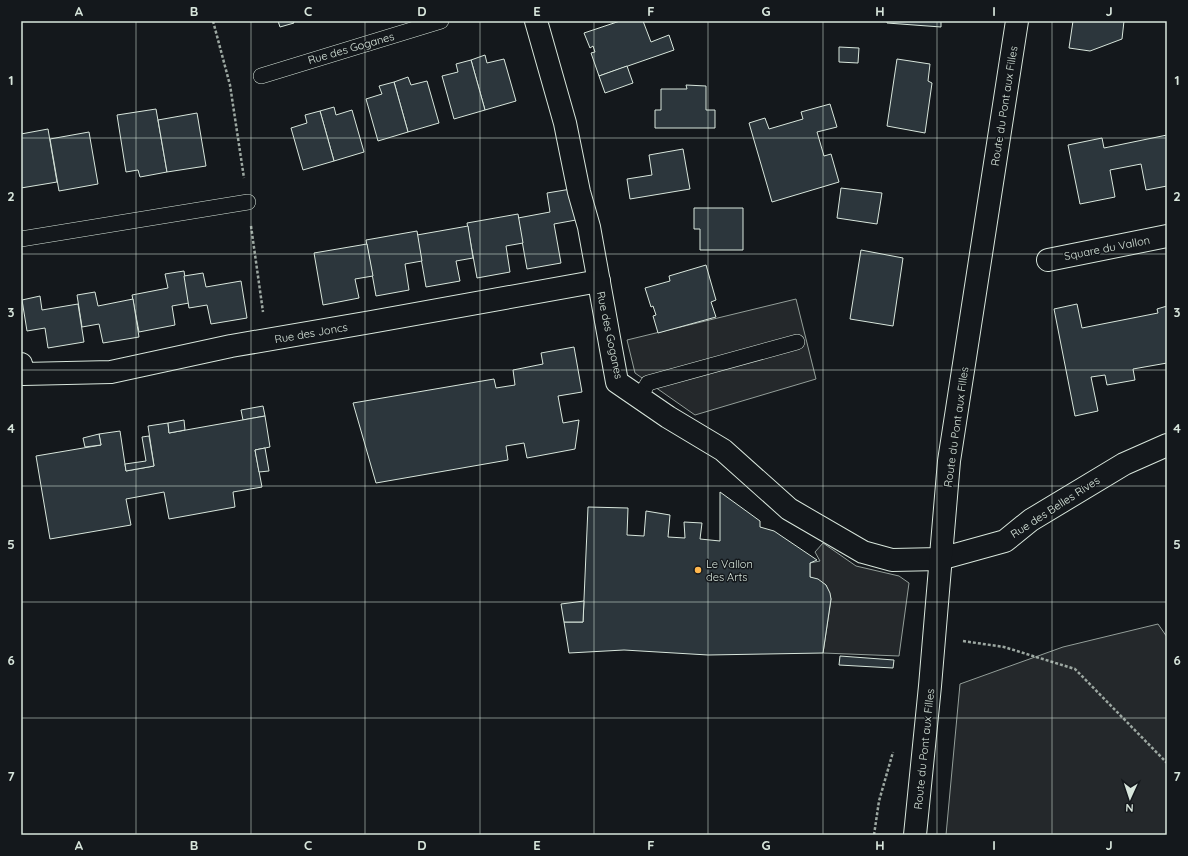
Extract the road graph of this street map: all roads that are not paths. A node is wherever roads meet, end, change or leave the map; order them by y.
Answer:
1 (441, 21) edge
2 (536, 21) edge
3 (1017, 21) edge
4 (261, 76) dead end
5 (248, 202) dead end
6 (1167, 236) edge
7 (21, 239) edge
8 (1048, 260) dead end
9 (599, 281) junction
10 (797, 342) dead end
11 (22, 372) edge
12 (640, 397) junction
13 (1167, 445) edge
14 (863, 552) joint
15 (940, 560) junction
16 (915, 835) edge

1 - 4 lane, Rue des Goganes
2 - 9 street, Rue des Goganes
3 - 15 street, Route du Pont aux Filles
5 - 7 lane
6 - 8 street, Square du Vallon
9 - 11 street, Rue des Joncs
9 - 12 street, Rue des Goganes
10 - 12 lane
12 - 14 street, Rue des Goganes
13 - 15 street, Rue des Belles Rives
14 - 15 street, Rue des Belles Rives
15 - 16 street, Route du Pont aux Filles

